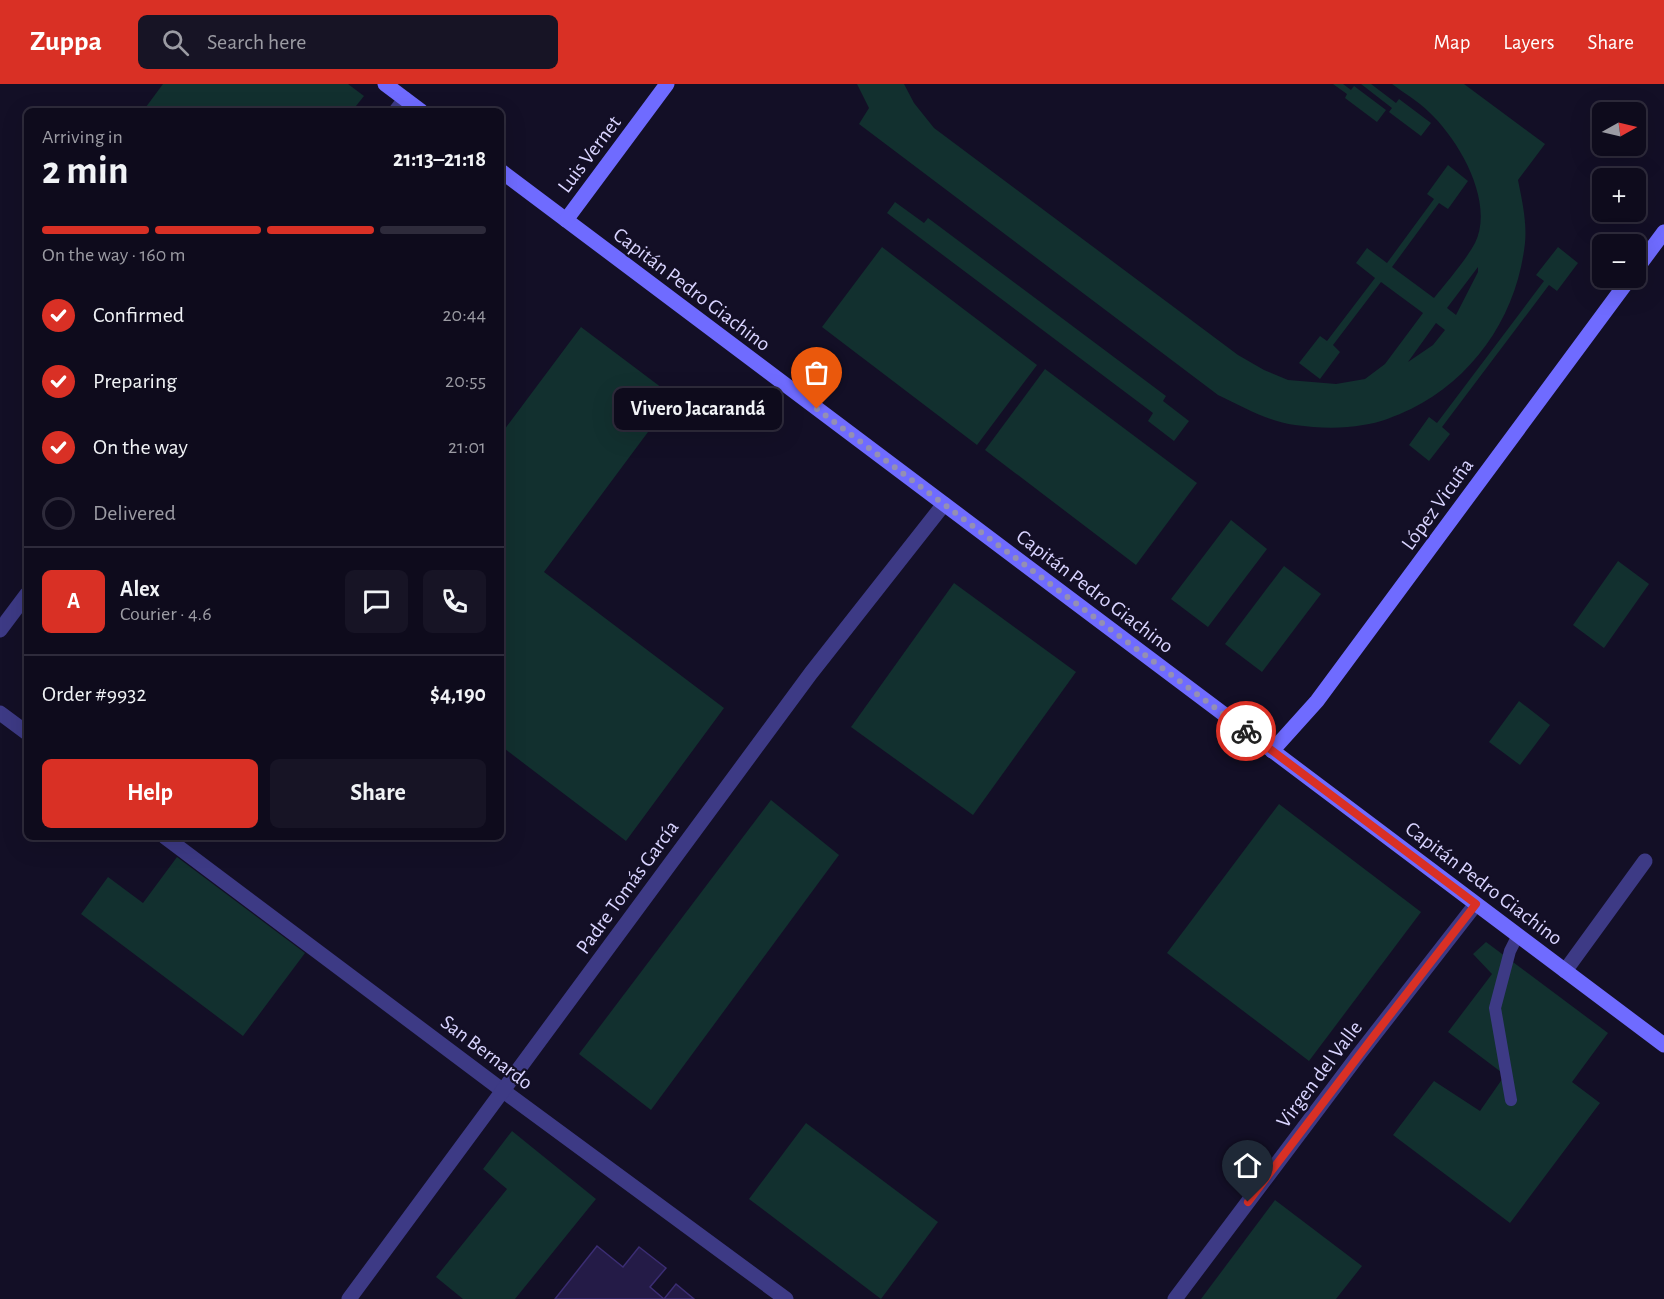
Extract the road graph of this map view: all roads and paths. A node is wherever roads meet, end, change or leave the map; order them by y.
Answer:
1 (385, 84) edge
2 (667, 84) edge
3 (400, 105) edge
4 (504, 173) edge
5 (566, 220) junction
6 (1664, 232) edge
7 (1646, 256) edge
8 (1623, 288) edge
9 (944, 504) junction
10 (24, 598) edge
11 (0, 630) edge
12 (0, 713) edge
13 (24, 731) edge
14 (1272, 751) junction
15 (169, 840) edge
16 (1645, 861) dead end
17 (1476, 904) junction
18 (1518, 935) junction
19 (1565, 971) junction
20 (1664, 1045) edge
21 (502, 1090) junction
22 (1511, 1100) dead end
23 (349, 1299) edge
24 (786, 1299) edge
25 (1175, 1299) edge

1 - 3 street
2 - 5 street, Luis Vernet
4 - 5 street, Capitán Pedro Giachino
5 - 9 street, Capitán Pedro Giachino
6 - 7 street
8 - 14 street, López Vicuña
9 - 14 street, Capitán Pedro Giachino
9 - 21 street, Padre Tomás García
10 - 11 street
12 - 13 street
14 - 17 street, Capitán Pedro Giachino
15 - 21 street, San Bernardo
16 - 19 street
17 - 18 street, Capitán Pedro Giachino
17 - 25 street, Virgen del Valle
18 - 19 street, Capitán Pedro Giachino
18 - 22 lane
19 - 20 street, Capitán Pedro Giachino
21 - 23 street, Padre Tomás García
21 - 24 street, San Bernardo

